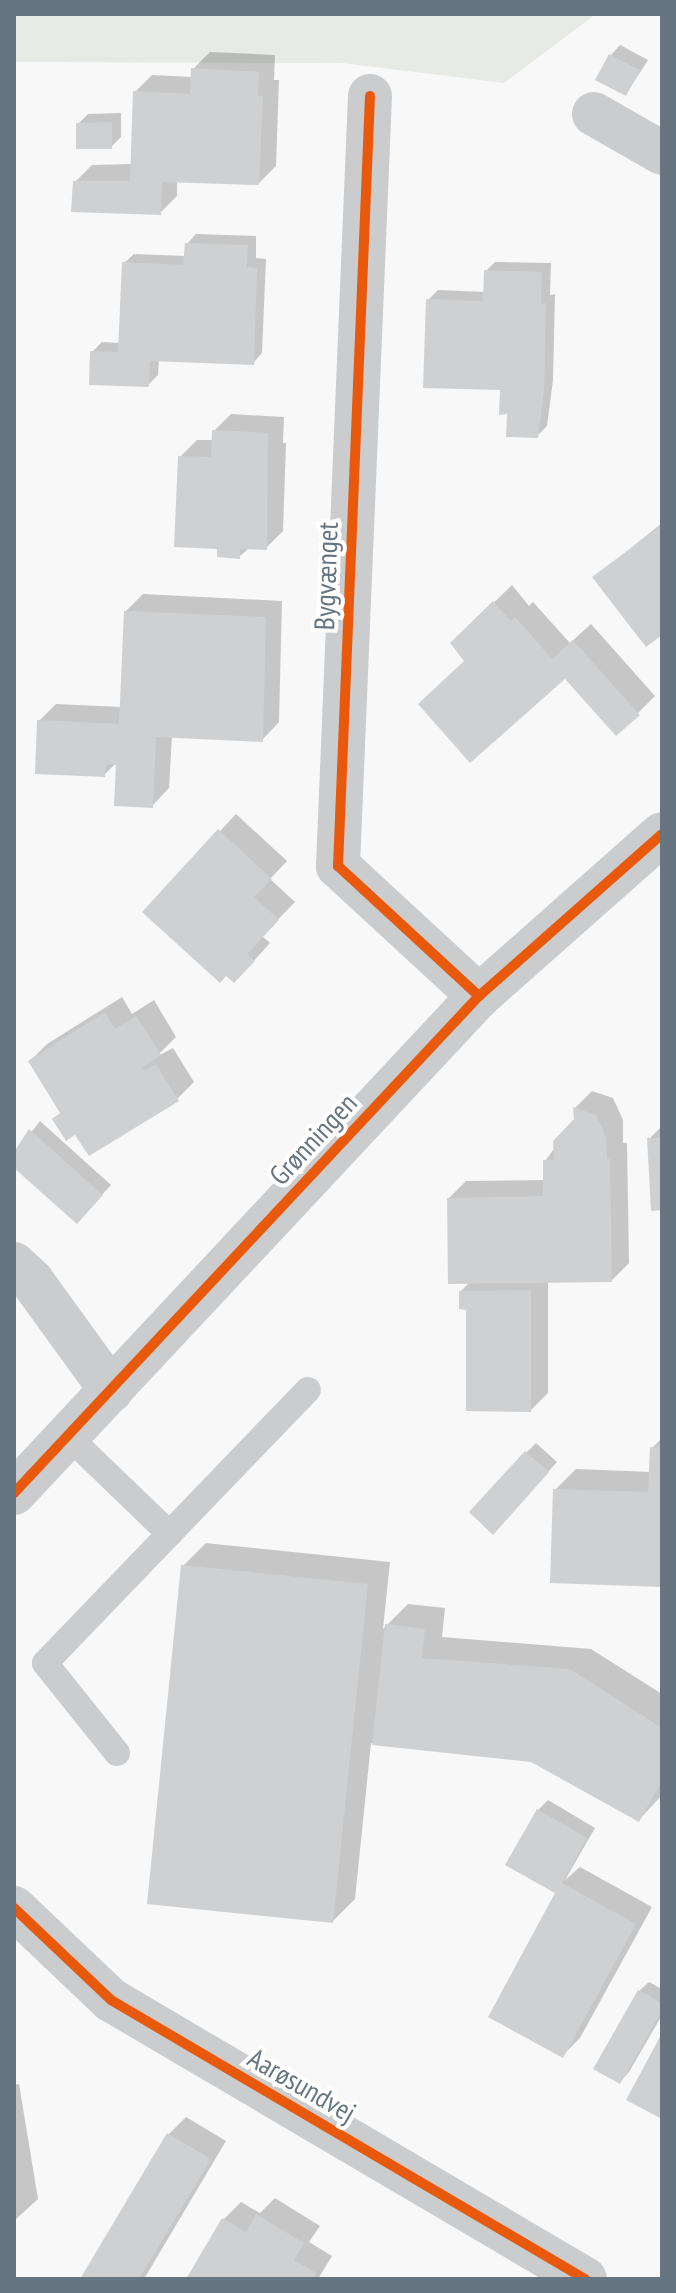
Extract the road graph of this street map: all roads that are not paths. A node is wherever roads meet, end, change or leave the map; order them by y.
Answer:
1 (370, 96) dead end
2 (594, 114) dead end
3 (662, 153) edge
4 (662, 834) edge
5 (479, 996) junction
6 (20, 1280) edge
7 (111, 1390) junction
8 (308, 1390) dead end
9 (68, 1436) junction
10 (14, 1493) edge
11 (170, 1534) junction
12 (117, 1753) dead end
13 (14, 1908) edge
14 (585, 2279) edge

1 - 5 street, Bygvænget
2 - 3 street
4 - 5 street, Grønningen
5 - 7 street, Grønningen
6 - 7 street
7 - 9 street, Grønningen
8 - 11 lane
9 - 10 street, Grønningen
9 - 11 lane
11 - 12 lane
13 - 14 street, Aarøsundvej

